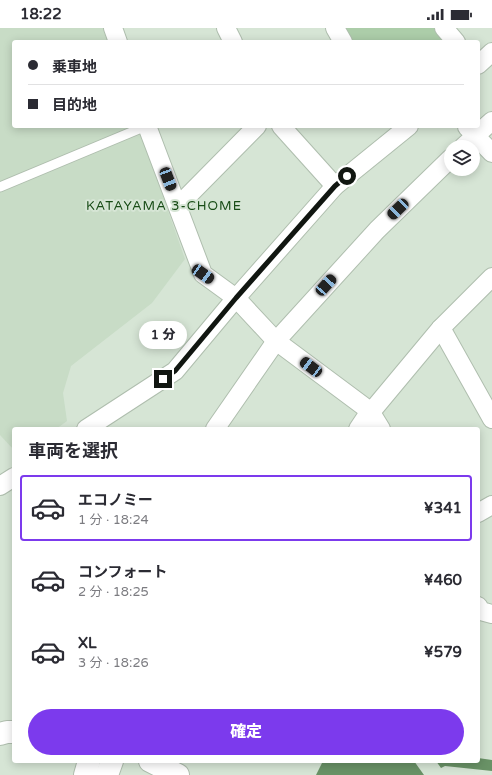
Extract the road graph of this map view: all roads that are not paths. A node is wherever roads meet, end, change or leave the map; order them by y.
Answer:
1 (113, 28) edge
2 (226, 28) edge
3 (335, 28) edge
4 (444, 28) edge
5 (117, 40) edge
6 (232, 40) edge
7 (342, 40) edge
8 (454, 40) edge
9 (492, 52) edge
10 (480, 63) edge
11 (492, 121) edge
12 (141, 128) edge
13 (147, 128) edge
14 (255, 128) edge
15 (283, 128) edge
16 (407, 128) edge
17 (468, 136) edge
18 (492, 153) edge
19 (444, 165) edge
20 (0, 186) edge
21 (335, 186) junction
22 (178, 206) junction
23 (492, 277) edge
24 (236, 298) junction
25 (442, 328) junction
26 (276, 341) junction
27 (370, 411) junction
28 (492, 419) edge
29 (89, 427) edge
30 (216, 427) edge
31 (359, 427) edge
32 (380, 427) edge
33 (12, 478) edge
34 (0, 486) edge
35 (492, 505) edge
36 (480, 512) edge
37 (480, 609) edge
38 (492, 614) edge
39 (12, 732) edge
40 (0, 734) edge
41 (88, 763) edge
42 (111, 763) edge
43 (154, 763) edge
44 (85, 775) edge
45 (107, 775) edge
46 (178, 775) edge

1 - 5 street
2 - 6 street
3 - 7 street
4 - 8 street
9 - 10 street
11 - 17 street
12 - 20 lane
13 - 22 street
14 - 22 street
15 - 21 street
16 - 21 street
17 - 18 street
19 - 26 street
21 - 24 street
22 - 24 street
23 - 25 street
24 - 26 street
24 - 29 street
25 - 27 street
25 - 28 street
26 - 27 street
26 - 30 street
27 - 31 street
27 - 32 street
33 - 34 street
35 - 36 street
37 - 38 street
39 - 40 main road
41 - 44 main road
42 - 45 main road
43 - 46 main road

